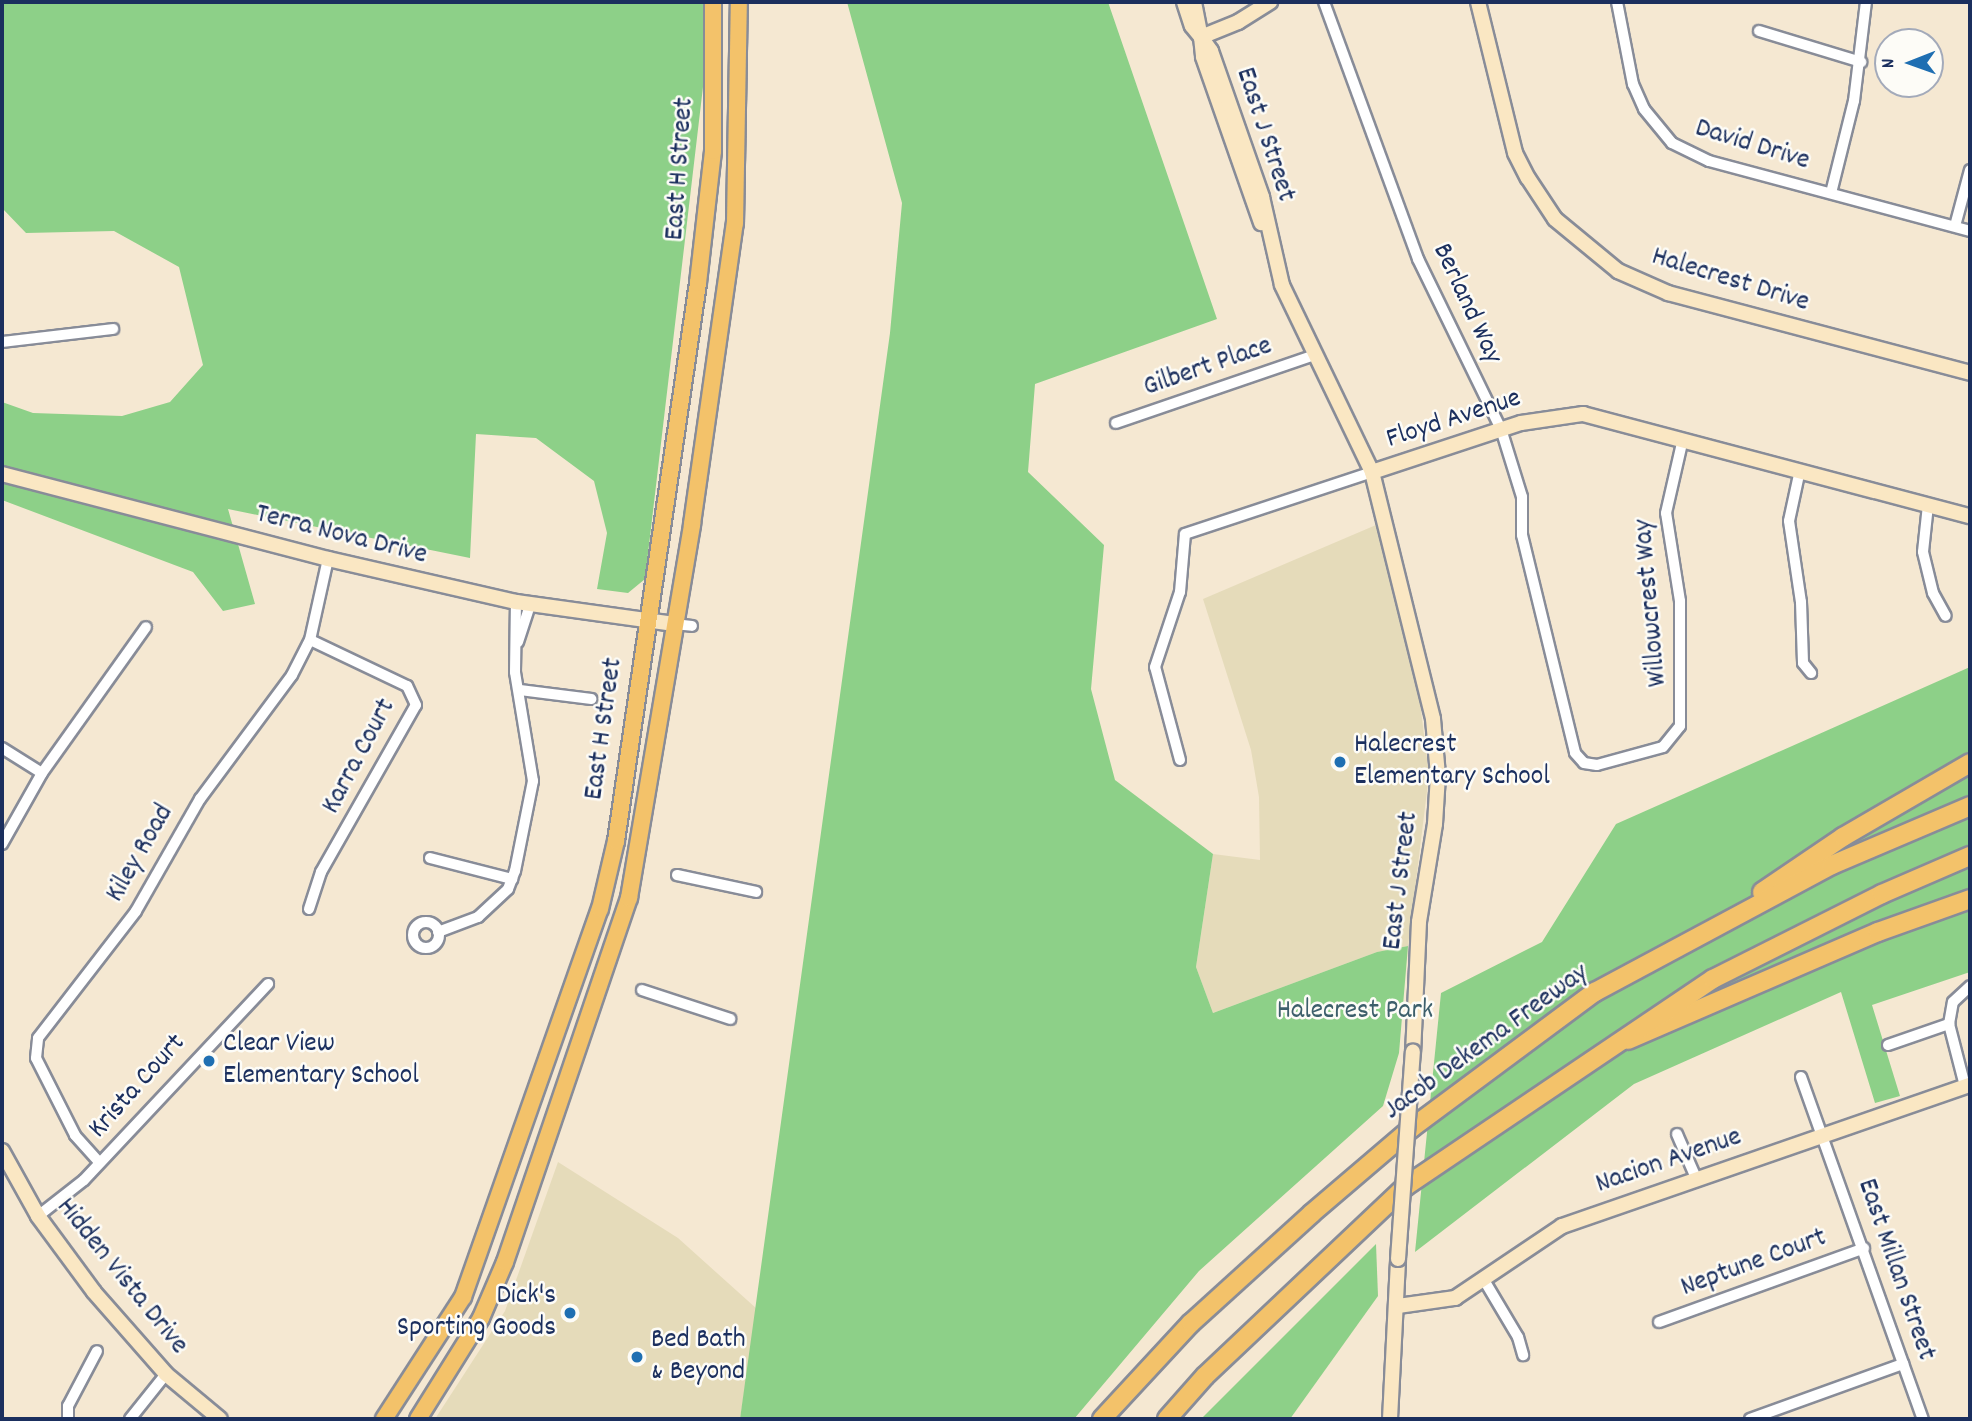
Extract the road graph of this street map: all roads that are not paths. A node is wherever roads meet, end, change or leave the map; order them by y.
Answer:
1 (713, 2) edge
2 (739, 2) edge
3 (1184, 2) edge
4 (1194, 2) edge
5 (1270, 2) edge
6 (1324, 2) edge
7 (1478, 2) edge
8 (1617, 2) edge
9 (1866, 2) edge
10 (1759, 32) dead end
11 (1202, 37) junction
12 (1861, 62) junction
13 (1970, 170) edge
14 (1831, 193) junction
15 (1955, 226) junction
16 (1970, 231) edge
17 (113, 329) dead end
18 (2, 342) edge
19 (1315, 355) junction
20 (1970, 373) edge
21 (1116, 423) dead end
22 (1501, 429) junction
23 (1683, 439) junction
24 (1800, 470) junction
25 (1372, 472) junction
26 (2, 474) edge
27 (1928, 505) junction
28 (1970, 516) edge
29 (328, 559) junction
30 (523, 603) junction
31 (1946, 616) dead end
32 (648, 619) junction
33 (674, 624) junction
34 (692, 626) dead end
35 (146, 627) dead end
36 (310, 640) junction
37 (1811, 673) dead end
38 (520, 690) junction
39 (591, 699) dead end
40 (2, 748) edge
41 (1575, 752) joint
42 (1180, 760) dead end
43 (1970, 763) edge
44 (42, 772) junction
45 (1970, 806) edge
46 (2, 844) edge
47 (1970, 856) edge
48 (430, 858) dead end
49 (677, 875) dead end
50 (512, 879) junction
51 (756, 892) dead end
52 (1969, 899) edge
53 (309, 909) dead end
54 (439, 932) dead end
55 (1686, 943) junction
56 (268, 984) dead end
57 (1970, 986) edge
58 (642, 990) dead end
59 (730, 1019) dead end
60 (1948, 1024) junction
61 (1888, 1045) dead end
62 (1610, 1046) junction
63 (1801, 1077) dead end
64 (1968, 1086) edge
65 (1677, 1134) dead end
66 (1823, 1135) junction
67 (2, 1151) edge
68 (99, 1163) junction
69 (1696, 1178) junction
70 (38, 1216) junction
71 (1864, 1248) junction
72 (1484, 1280) junction
73 (1398, 1306) junction
74 (1660, 1322) dead end
75 (97, 1351) dead end
76 (1523, 1355) dead end
77 (1903, 1364) junction
78 (166, 1374) junction
79 (67, 1419) edge
80 (78, 1419) edge
81 (130, 1419) edge
82 (220, 1419) edge
83 (384, 1419) edge
84 (418, 1419) edge
85 (1102, 1419) edge
86 (1167, 1419) edge
87 (1390, 1419) edge
88 (1750, 1419) edge
89 (1923, 1419) edge

1 - 32 main road, East H Street
2 - 33 main road, East H Street
3 - 11 street, East J Street
4 - 11 street, East J Street
5 - 11 street
6 - 22 street, Berland Way
7 - 20 street, Halecrest Drive
8 - 14 street, David Drive
9 - 12 street
10 - 12 street
11 - 19 street, East J Street
12 - 14 street
13 - 15 street
14 - 15 street, David Drive
15 - 16 street, David Drive
17 - 18 street
19 - 21 street, Gilbert Place
19 - 25 street, East J Street
22 - 23 street, Floyd Avenue
22 - 25 street, Floyd Avenue
22 - 41 street, Berland Way
23 - 24 street, Floyd Avenue
23 - 41 street, Willowcrest Way
24 - 27 street, Floyd Avenue
24 - 37 street
25 - 42 street, Floyd Avenue
25 - 73 street, East J Street, bridge
26 - 29 street, Terra Nova Drive
27 - 28 street, Floyd Avenue
27 - 31 street
29 - 30 street, Terra Nova Drive
29 - 36 street, Kiley Road
30 - 32 street, Terra Nova Drive
30 - 38 street
32 - 33 street, Terra Nova Drive
32 - 83 main road, East H Street
33 - 34 street
33 - 84 main road, East H Street
35 - 44 street
36 - 53 street, Karra Court
36 - 68 street, Kiley Road
38 - 39 street
38 - 50 street
40 - 44 street
43 - 55 highway
44 - 46 street
45 - 55 highway, Jacob Dekema Freeway
47 - 62 highway
48 - 50 street
49 - 51 street
50 - 54 street
52 - 62 highway
55 - 85 highway, Jacob Dekema Freeway
56 - 68 street, Krista Court
57 - 60 street
58 - 59 street
60 - 61 street
60 - 64 street
62 - 86 highway
63 - 66 street, East Millan Street
64 - 66 street, Nacion Avenue
65 - 69 street
66 - 69 street, Nacion Avenue
66 - 71 street, East Millan Street
67 - 70 street, Hidden Vista Drive
68 - 70 street, Krista Court
69 - 72 street, Nacion Avenue
70 - 78 street, Hidden Vista Drive
71 - 74 street, Neptune Court
71 - 77 street, East Millan Street
72 - 73 street, Nacion Avenue
72 - 76 street
73 - 87 street, East J Street
75 - 79 street
77 - 88 street
77 - 89 street, East Millan Street
78 - 81 street
78 - 82 street, Hidden Vista Drive
79 - 80 street

